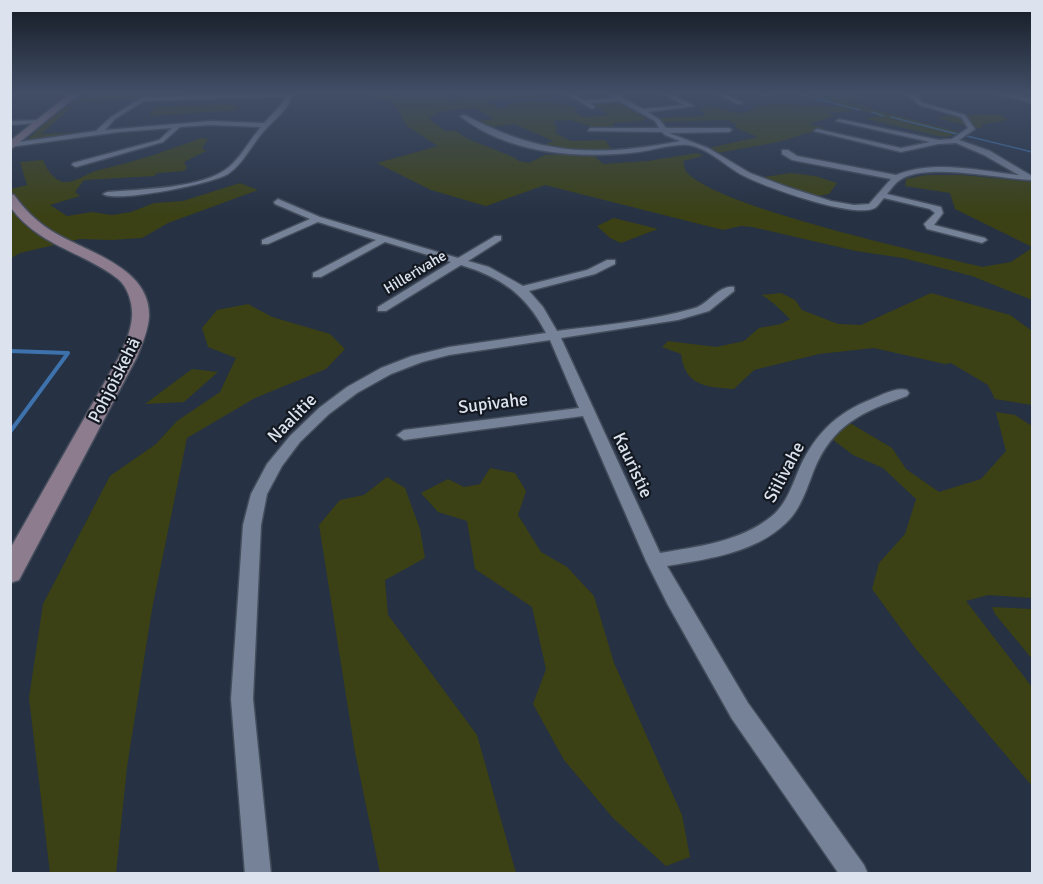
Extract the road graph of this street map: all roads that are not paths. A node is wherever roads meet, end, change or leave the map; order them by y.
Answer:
1 (25, 133) edge
2 (96, 133) edge
3 (170, 133) edge
4 (259, 133) edge
5 (498, 133) edge
6 (666, 133) edge
7 (827, 133) edge
8 (897, 133) edge
9 (965, 133) edge
10 (957, 141) junction
11 (688, 142) junction
12 (939, 142) junction
13 (11, 146) edge
14 (785, 152) dead end
15 (76, 165) dead end
16 (898, 178) junction
17 (1032, 178) edge
18 (106, 194) dead end
19 (883, 195) junction
20 (10, 197) edge
21 (278, 202) dead end
22 (317, 219) junction
23 (498, 238) dead end
24 (384, 239) junction
25 (982, 240) dead end
26 (265, 242) dead end
27 (463, 261) junction
28 (611, 262) dead end
29 (317, 275) dead end
30 (730, 289) dead end
31 (522, 290) junction
32 (382, 309) dead end
33 (554, 336) junction
34 (902, 393) dead end
35 (587, 411) junction
36 (404, 435) dead end
37 (655, 561) junction
38 (10, 573) edge
39 (258, 873) edge
40 (855, 873) edge

1 - 13 main road
2 - 13 street
3 - 15 street
4 - 18 street
5 - 11 street
6 - 11 street
7 - 12 street
8 - 12 street
9 - 10 street
10 - 12 street
10 - 17 street
11 - 19 street
14 - 16 street
16 - 17 street
16 - 19 street
19 - 25 street
20 - 38 main road, Pohjoiskehä
21 - 22 street, Kauristie
22 - 24 street, Kauristie
22 - 26 street
23 - 27 street, Hillerivahe
24 - 27 street, Kauristie
24 - 29 street
27 - 31 street, Kauristie
27 - 32 street, Hillerivahe
28 - 31 street
30 - 33 street, Naalitie
31 - 33 street, Kauristie
33 - 35 street, Kauristie
33 - 39 street, Naalitie
34 - 37 street, Siilivahe
35 - 36 street, Supivahe
35 - 37 street, Kauristie
37 - 40 street, Kauristie

